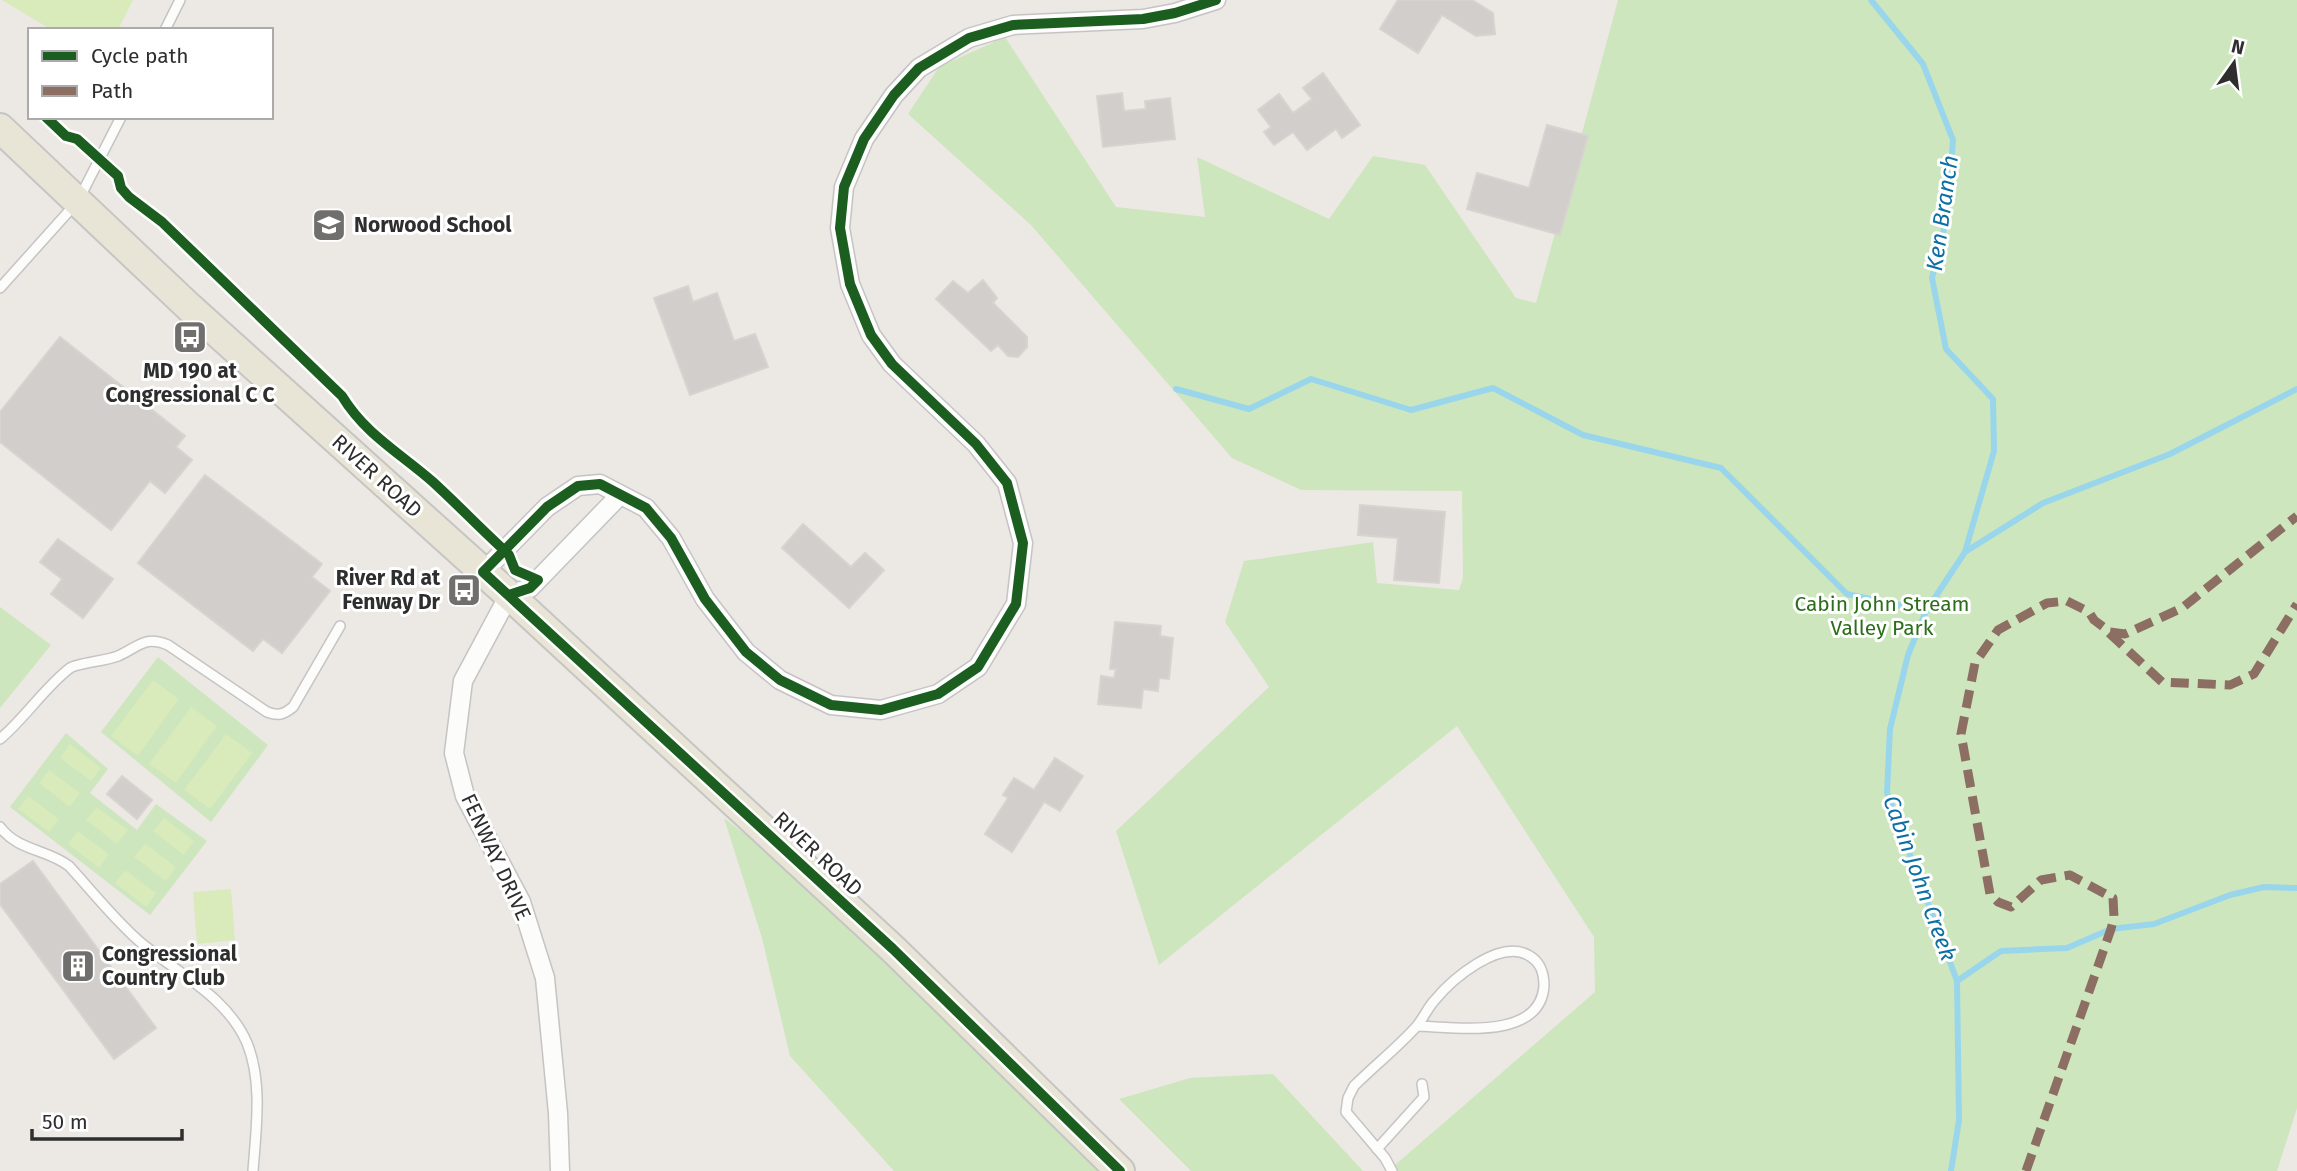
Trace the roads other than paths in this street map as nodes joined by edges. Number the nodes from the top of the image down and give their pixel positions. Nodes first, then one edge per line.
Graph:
1 (180, 0) edge
2 (1216, 0) edge
3 (166, 28) edge
4 (120, 119) edge
5 (0, 128) edge
6 (78, 201) junction
7 (0, 288) edge
8 (620, 495) junction
9 (483, 572) junction
10 (509, 595) junction
11 (340, 626) dead end
12 (0, 738) edge
13 (0, 827) edge
14 (1417, 1026) junction
15 (1422, 1084) dead end
16 (1377, 1149) junction
17 (253, 1171) edge
18 (560, 1171) edge
19 (1120, 1171) edge
20 (1392, 1171) edge

1 - 3 lane
2 - 8 street
4 - 6 lane
5 - 6 main road, RIVER ROAD
6 - 7 lane
6 - 9 main road, RIVER ROAD
8 - 9 street
8 - 10 street
9 - 10 main road, RIVER ROAD
10 - 18 street, FENWAY DRIVE
10 - 19 main road, RIVER ROAD
11 - 12 lane
13 - 17 lane
14 - 14 lane
14 - 16 lane
15 - 16 lane
16 - 20 lane

